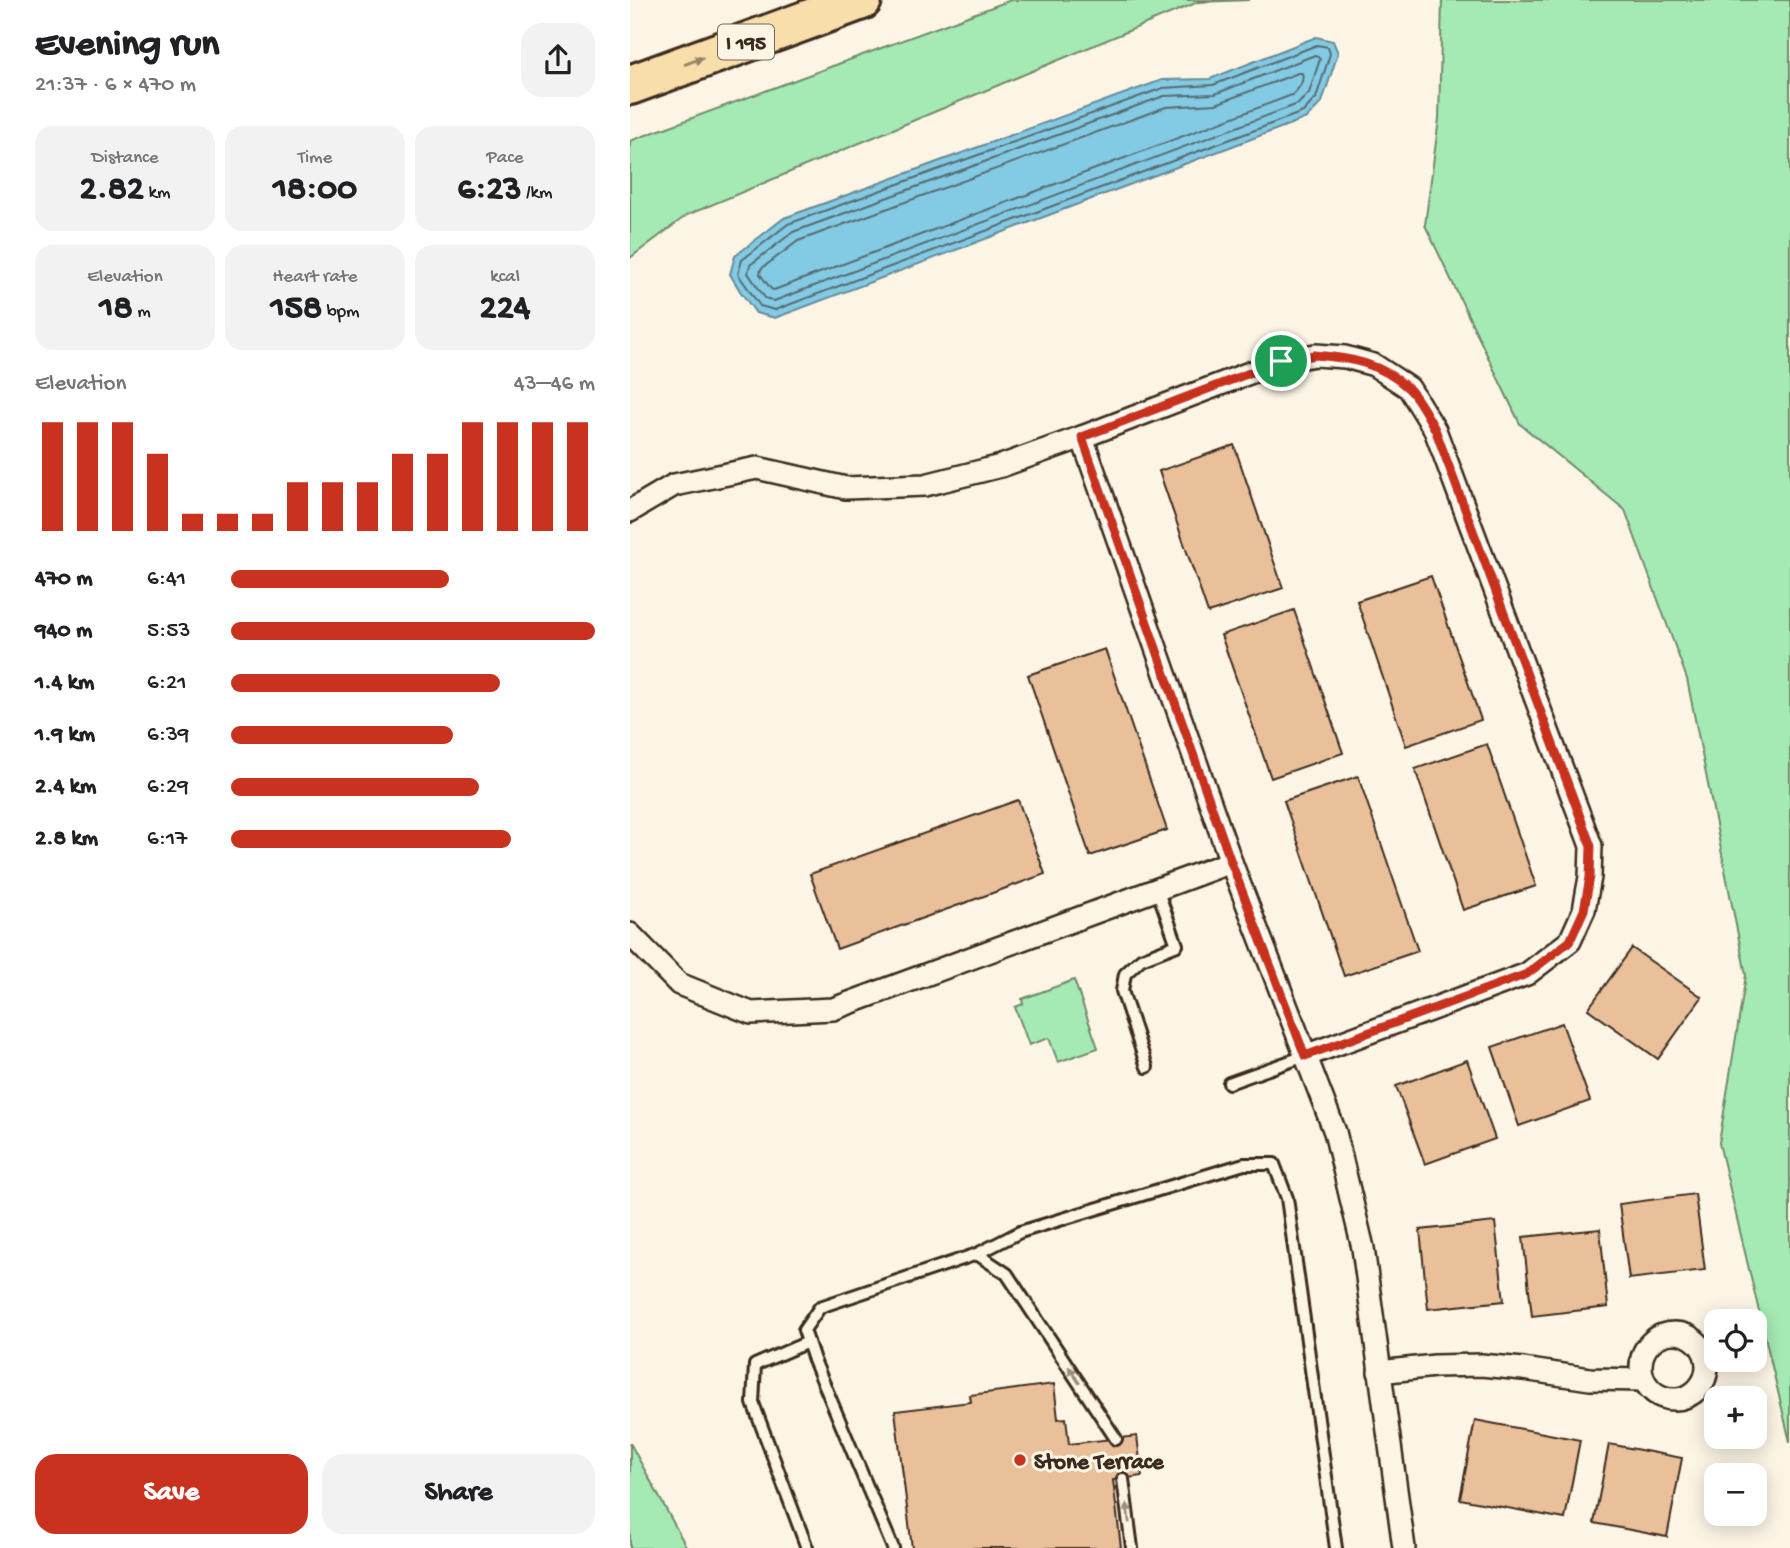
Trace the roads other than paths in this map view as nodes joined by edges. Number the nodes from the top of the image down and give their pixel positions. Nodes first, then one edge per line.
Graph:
1 (862, 0) edge
2 (630, 85) edge
3 (1082, 437) junction
4 (630, 511) edge
5 (1231, 862) junction
6 (1157, 888) junction
7 (630, 934) edge
8 (1305, 1056) junction
9 (1147, 1067) dead end
10 (1228, 1083) dead end
11 (977, 1254) junction
12 (808, 1342) junction
13 (1379, 1371) junction
14 (1644, 1380) dead end
15 (1116, 1439) dead end
16 (1123, 1479) dead end
17 (807, 1548) edge
18 (893, 1548) edge
19 (1132, 1548) edge
20 (1336, 1548) edge
21 (1404, 1548) edge

2 -> 1 highway, I 195
3 - 4 street
3 - 5 street
3 - 8 street
5 - 6 street
5 - 8 street
6 - 7 street
6 - 9 lane
8 - 10 lane
8 - 13 street
11 - 12 lane
15 -> 11 lane
11 - 20 lane
12 - 17 lane
12 - 18 lane
13 - 14 street
13 - 21 street
19 -> 16 lane

